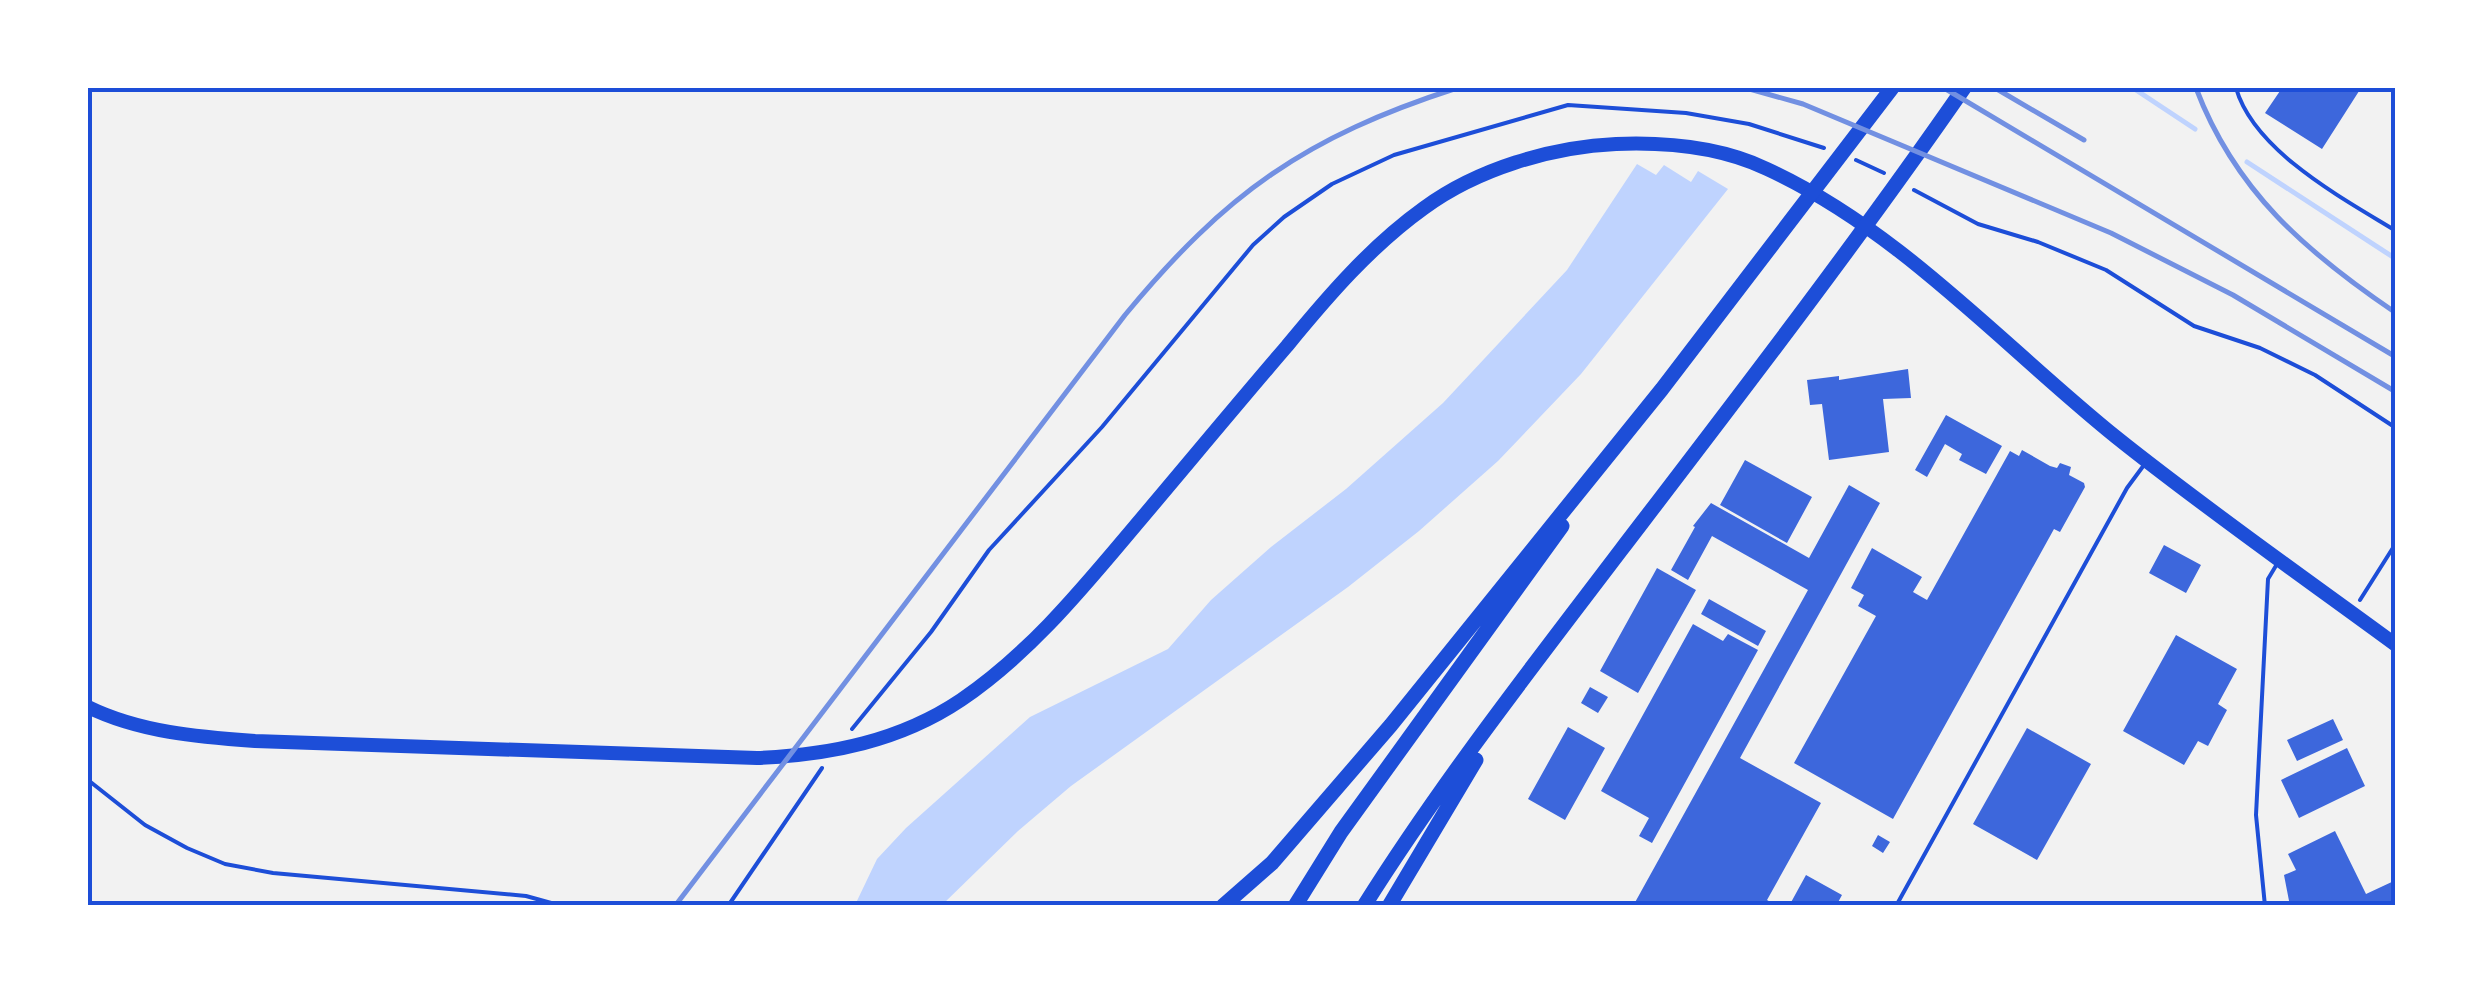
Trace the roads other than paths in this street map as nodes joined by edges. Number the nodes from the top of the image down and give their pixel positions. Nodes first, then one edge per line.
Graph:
1 (1880, 88) edge
2 (1892, 88) edge
3 (1964, 88) edge
4 (2236, 88) edge
5 (1842, 154) junction
6 (2396, 231) edge
7 (1662, 389) junction
8 (2147, 461) junction
9 (2280, 560) junction
10 (2396, 645) edge
11 (1541, 654) junction
12 (88, 707) edge
13 (88, 780) edge
14 (562, 906) edge
15 (1223, 906) edge
16 (1295, 906) edge
17 (1364, 906) edge
18 (1389, 906) edge
19 (1896, 906) edge
20 (2265, 906) edge

1 - 5 highway
2 - 5 highway
3 - 11 highway
4 - 6 lane
5 - 7 highway
7 - 15 highway
7 - 16 highway
8 - 9 main road
8 - 12 main road
8 - 19 lane
9 - 10 main road
9 - 20 lane
11 - 17 highway
11 - 18 highway
13 - 14 lane

